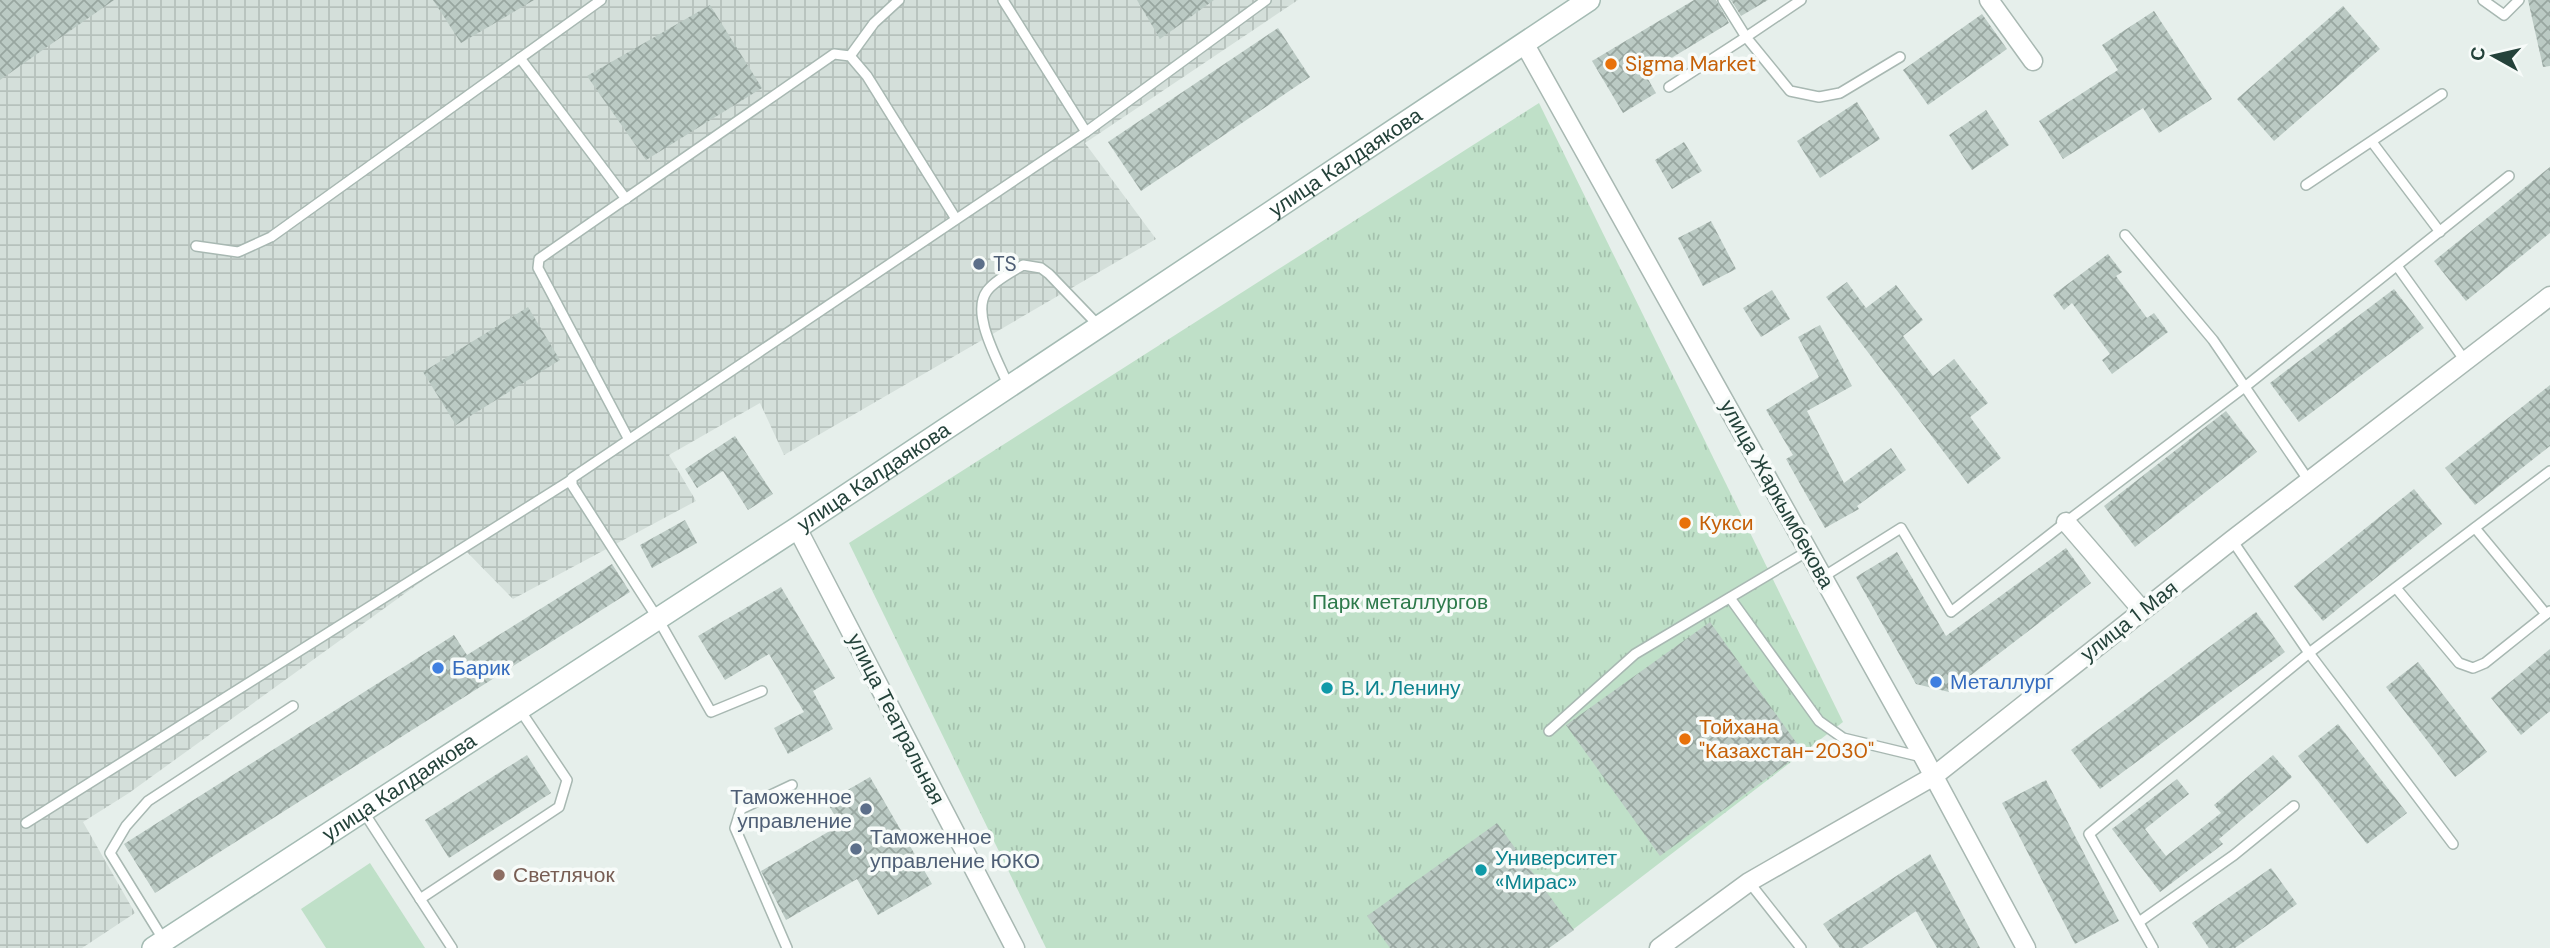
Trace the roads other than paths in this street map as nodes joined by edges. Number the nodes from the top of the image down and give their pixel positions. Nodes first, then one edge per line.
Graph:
1 (601, 0) edge
2 (899, 0) edge
3 (1003, 0) edge
4 (1266, 0) edge
5 (1590, 0) edge
6 (1723, 0) edge
7 (1801, 0) edge
8 (1989, 0) edge
9 (2483, 0) edge
10 (2519, 0) edge
11 (1746, 37) junction
12 (1524, 43) junction
13 (850, 56) junction
14 (1900, 57) dead end
15 (520, 58) junction
16 (2033, 61) dead end
17 (1670, 87) dead end
18 (2442, 94) dead end
19 (1086, 132) junction
20 (2372, 142) junction
21 (2509, 176) dead end
22 (2306, 185) dead end
23 (626, 199) junction
24 (956, 219) junction
25 (2440, 232) junction
26 (2124, 235) dead end
27 (196, 246) dead end
28 (2397, 266) junction
29 (2550, 296) edge
30 (1099, 327) junction
31 (2466, 362) junction
32 (2246, 386) junction
33 (1009, 387) junction
34 (628, 438) junction
35 (2550, 471) edge
36 (571, 480) junction
37 (2309, 481) junction
38 (2066, 522) junction
39 (797, 528) junction
40 (2475, 528) junction
41 (2232, 540) junction
42 (1808, 551) junction
43 (1822, 577) junction
44 (2396, 588) junction
45 (1730, 598) junction
46 (2142, 610) junction
47 (2548, 613) edge
48 (658, 619) junction
49 (2309, 653) junction
50 (762, 691) dead end
51 (293, 706) dead end
52 (520, 709) junction
53 (1549, 731) dead end
54 (1924, 758) junction
55 (1934, 776) junction
56 (792, 785) dead end
57 (2294, 806) dead end
58 (363, 811) junction
59 (26, 822) dead end
60 (2453, 844) dead end
61 (1749, 882) junction
62 (420, 900) junction
63 (2140, 922) junction
64 (159, 944) edge
65 (452, 948) edge
66 (787, 948) edge
67 (1015, 948) edge
68 (1659, 948) edge
69 (1801, 948) edge
70 (2026, 948) edge
71 (2153, 948) edge

1 - 15 lane
2 - 13 lane
3 - 19 lane
4 - 19 lane
5 - 12 street, улица Калдаякова
6 - 11 lane
7 - 11 lane
8 - 16 street
9 - 10 lane
11 - 14 lane
11 - 17 lane
12 - 30 street, улица Калдаякова
12 - 42 street, улица Жаркымбекова
13 - 23 lane
13 - 24 lane
15 - 23 lane
15 - 27 lane
18 - 20 lane
19 - 24 lane
20 - 22 lane
20 - 25 lane
21 - 25 lane
23 - 34 lane
24 - 34 lane
25 - 28 lane
26 - 32 lane
28 - 31 lane
28 - 32 lane
29 - 31 street, улица 1 Мая
30 - 33 street, улица Калдаякова
30 - 33 lane
31 - 37 street, улица 1 Мая
32 - 37 lane
32 - 38 lane
33 - 39 street, улица Калдаякова
34 - 36 lane
35 - 40 lane
36 - 48 lane
36 - 59 lane
37 - 41 street, улица 1 Мая
38 - 43 lane
38 - 46 street
39 - 48 street, улица Калдаякова
39 - 67 street, улица Театральная
40 - 44 lane
40 - 47 lane
41 - 46 street, улица 1 Мая
41 - 49 lane
42 - 43 street, улица Жаркымбекова
42 - 45 lane
43 - 54 street, улица Жаркымбекова
44 - 47 lane
44 - 49 lane
45 - 53 lane
45 - 54 lane
46 - 55 street, улица 1 Мая
48 - 50 lane
48 - 52 street, улица Калдаякова
49 - 60 lane
49 - 63 lane
51 - 64 lane
52 - 58 street, улица Калдаякова
52 - 62 lane
54 - 55 street, улица Жаркымбекова
55 - 61 street, улица 1 Мая
55 - 70 street, улица Жаркымбекова
56 - 66 lane
57 - 63 lane
58 - 62 lane
58 - 64 street, улица Калдаякова
61 - 68 street, улица 1 Мая
61 - 69 lane
62 - 65 lane
63 - 71 lane

